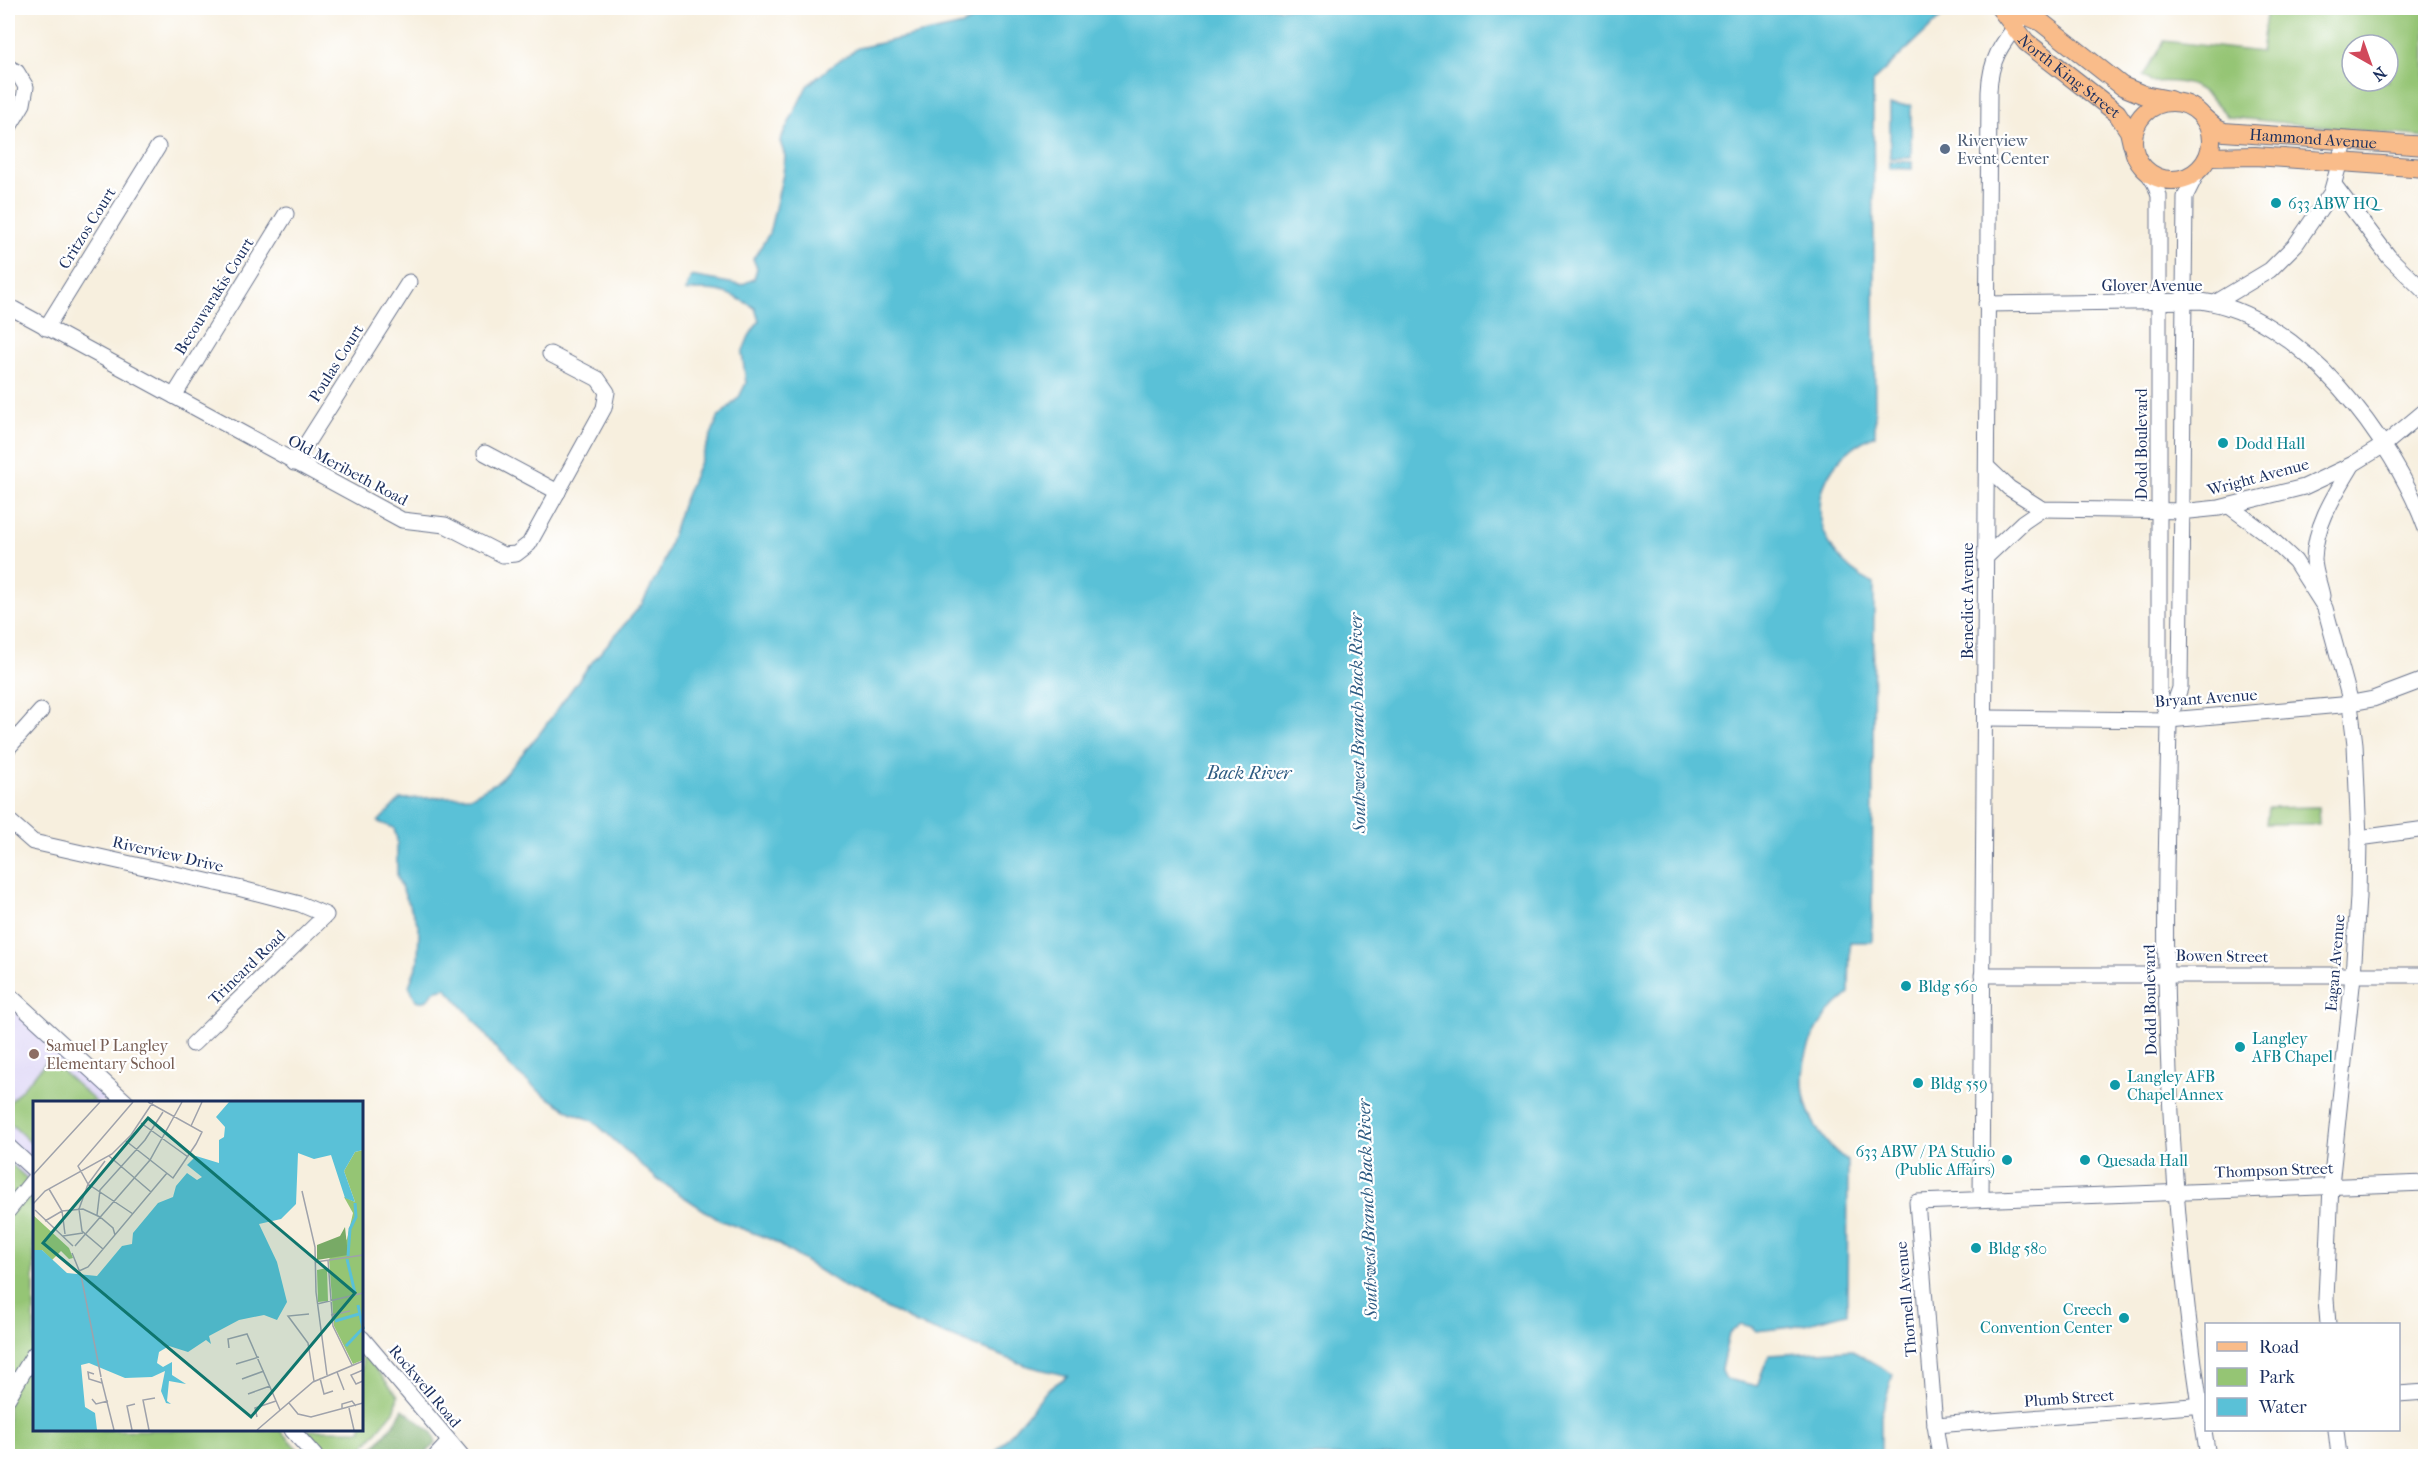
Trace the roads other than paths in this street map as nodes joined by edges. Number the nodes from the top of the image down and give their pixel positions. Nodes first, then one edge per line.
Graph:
1 (2000, 8) edge
2 (2017, 16) edge
3 (8, 67) edge
4 (2177, 102) junction
5 (2204, 118) junction
6 (8, 129) edge
7 (2346, 140) junction
8 (2133, 146) junction
9 (2426, 146) edge
10 (158, 147) dead end
11 (2342, 162) junction
12 (2203, 164) junction
13 (2426, 168) edge
14 (2146, 170) junction
15 (2335, 186) junction
16 (286, 214) dead end
17 (409, 282) dead end
18 (2426, 293) edge
19 (2160, 302) junction
20 (2183, 302) junction
21 (2215, 303) junction
22 (1986, 304) junction
23 (8, 306) edge
24 (46, 328) junction
25 (550, 354) dead end
26 (174, 396) junction
27 (2426, 410) edge
28 (2384, 445) junction
29 (485, 453) dead end
30 (294, 463) junction
31 (2353, 464) junction
32 (1987, 467) junction
33 (558, 492) junction
34 (2229, 506) junction
35 (2042, 509) junction
36 (2158, 510) junction
37 (2182, 510) junction
38 (2426, 529) edge
39 (1985, 558) junction
40 (2325, 608) junction
41 (2426, 679) edge
42 (2349, 705) junction
43 (41, 711) dead end
44 (1985, 718) junction
45 (2169, 720) junction
46 (8, 748) edge
47 (8, 820) edge
48 (2426, 829) edge
49 (2360, 838) junction
50 (326, 915) joint
51 (2166, 973) junction
52 (1982, 975) junction
53 (2426, 975) edge
54 (2353, 976) junction
55 (8, 994) edge
56 (193, 1044) dead end
57 (125, 1101) edge
58 (8, 1146) edge
59 (33, 1169) edge
60 (33, 1180) edge
61 (2426, 1183) edge
62 (2331, 1185) junction
63 (2175, 1191) junction
64 (1981, 1199) junction
65 (8, 1211) edge
66 (2328, 1323) edge
67 (363, 1339) edge
68 (33, 1356) edge
69 (2426, 1392) edge
70 (2400, 1394) edge
71 (8, 1398) edge
72 (2203, 1405) edge
73 (1935, 1425) junction
74 (2205, 1425) edge
75 (293, 1431) edge
76 (2206, 1431) edge
77 (2336, 1431) edge
78 (449, 1442) junction
79 (315, 1456) edge
80 (436, 1456) edge
81 (462, 1456) edge
82 (1940, 1456) edge
83 (2208, 1456) edge
84 (2339, 1456) edge

1 - 2 main road, North King Street
2 - 4 main road, North King Street
2 - 8 main road, North King Street
2 - 22 street, Benedict Avenue
3 - 6 street
4 - 5 main road
4 - 8 main road
5 - 7 main road, Hammond Avenue
5 - 12 main road
7 - 9 main road, Hammond Avenue
7 - 11 street
8 - 14 main road
10 - 24 street, Critzos Court
11 - 12 main road, Hammond Avenue
11 - 13 main road, Hammond Avenue
11 - 15 street
12 - 14 main road
12 - 20 street, Dodd Boulevard
14 - 19 street, Dodd Boulevard
15 - 18 street
15 - 21 street
16 - 26 street, Becouvarakis Court
17 - 30 street, Poulas Court
19 - 20 street, Glover Avenue
19 - 22 street, Glover Avenue
19 - 36 street, Dodd Boulevard
20 - 21 street, Glover Avenue
20 - 37 street, Dodd Boulevard
21 - 28 street, Glover Avenue
22 - 32 street, Benedict Avenue
23 - 24 street, Old Meribeth Road
24 - 26 street, Old Meribeth Road
25 - 33 street, Old Meribeth Road
26 - 30 street, Old Meribeth Road
27 - 28 street, Wright Avenue
28 - 31 street, Wright Avenue
28 - 38 street, Glover Avenue
29 - 33 street
30 - 33 street, Old Meribeth Road
31 - 34 street, Wright Avenue
31 - 40 street, Eagan Avenue
32 - 35 street
32 - 39 street, Benedict Avenue
34 - 37 street, Wright Avenue
34 - 40 street, Eagan Avenue
35 - 36 street, Wright Avenue
35 - 39 street
36 - 37 street, Wright Avenue
36 - 45 street, Dodd Boulevard
37 - 45 street, Dodd Boulevard
39 - 44 street, Benedict Avenue
40 - 42 street, Eagan Avenue
41 - 42 street, Bryant Avenue
42 - 45 street, Bryant Avenue
42 - 49 street, Eagan Avenue
43 - 46 street
44 - 45 street, Bryant Avenue
44 - 52 street, Benedict Avenue
45 - 51 street, Dodd Boulevard
47 - 50 street, Riverview Drive
48 - 49 street
49 - 54 street, Eagan Avenue
50 - 56 street, Trincard Road
51 - 52 street, Bowen Street
51 - 54 street, Bowen Street
51 - 63 street, Dodd Boulevard
52 - 64 street, Benedict Avenue
53 - 54 street, Bowen Street
54 - 62 street, Eagan Avenue
55 - 57 street
58 - 59 street
60 - 65 street
61 - 62 street, Thompson Street
62 - 63 street, Thompson Street
62 - 66 street, Eagan Avenue
63 - 64 street, Thompson Street
63 - 72 street, Dodd Boulevard
64 - 73 street, Thornell Avenue
67 - 78 street, Rockwell Road
68 - 71 street
69 - 70 street
72 - 73 street, Plumb Street
72 - 74 street, Dodd Boulevard
73 - 82 street, Thornell Avenue
75 - 79 street
76 - 83 street, Dodd Boulevard
77 - 84 street
78 - 80 street
78 - 81 street, Rockwell Road

